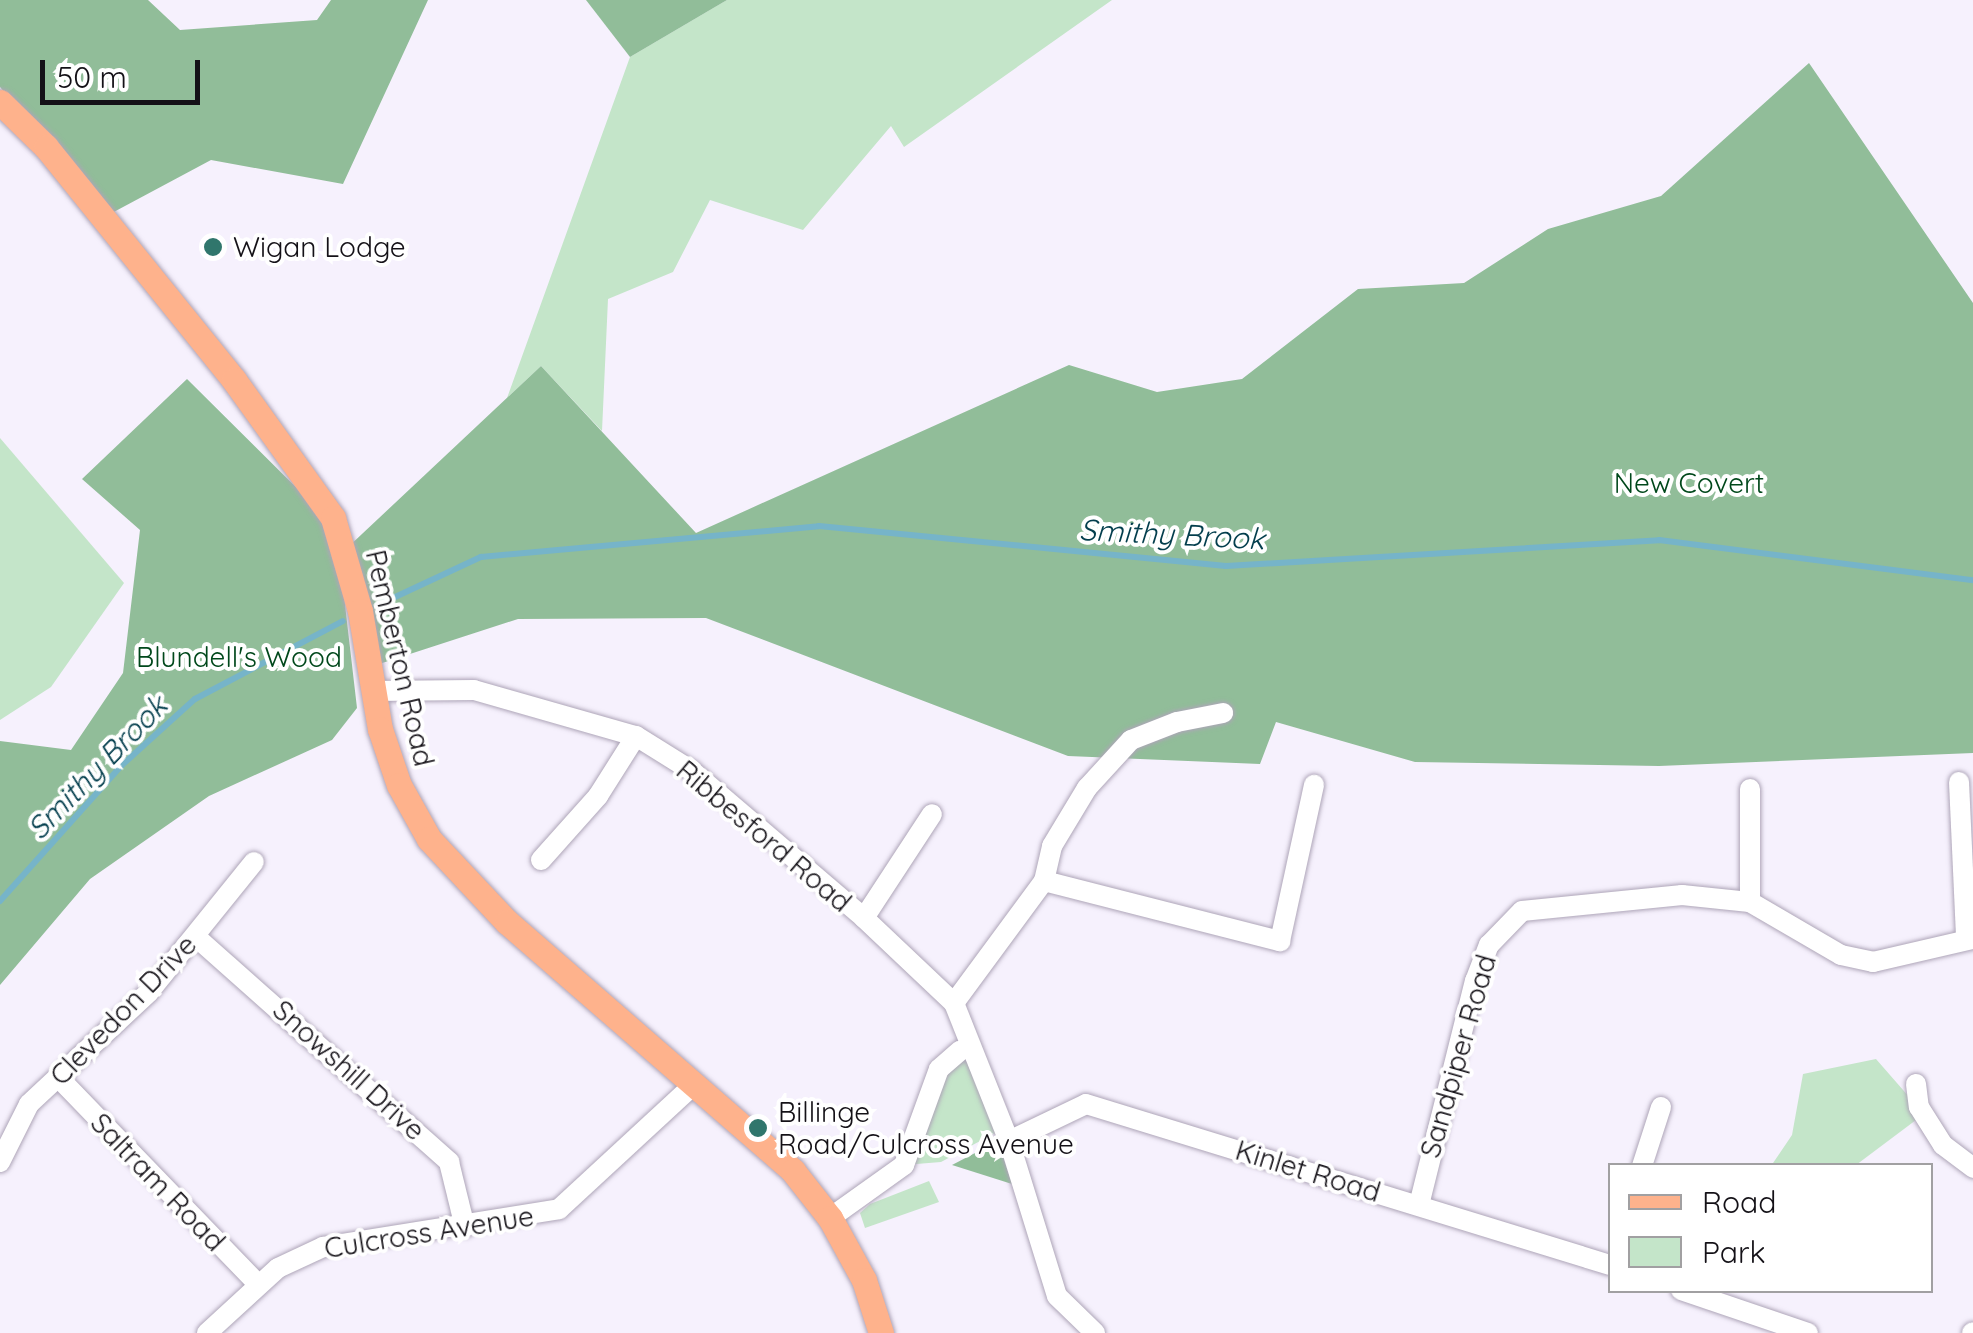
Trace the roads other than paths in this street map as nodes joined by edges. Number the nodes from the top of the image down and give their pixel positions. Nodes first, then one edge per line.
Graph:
1 (0, 102) edge
2 (372, 691) junction
3 (1223, 714) dead end
4 (636, 736) junction
5 (1959, 782) dead end
6 (1314, 785) dead end
7 (1750, 789) dead end
8 (932, 814) dead end
9 (541, 860) dead end
10 (254, 862) dead end
11 (1044, 882) junction
12 (1750, 902) junction
13 (864, 918) junction
14 (196, 937) junction
15 (1969, 939) edge
16 (954, 1003) junction
17 (960, 1051) dead end
18 (58, 1078) junction
19 (1916, 1084) dead end
20 (692, 1087) junction
21 (1661, 1107) dead end
22 (1008, 1141) junction
23 (0, 1162) edge
24 (1643, 1163) edge
25 (1973, 1168) edge
26 (1419, 1205) junction
27 (830, 1218) junction
28 (466, 1228) junction
29 (1608, 1262) edge
30 (260, 1285) junction
31 (1690, 1293) edge
32 (207, 1333) edge
33 (880, 1333) edge
34 (1095, 1333) edge
35 (1808, 1333) edge

1 - 2 main road, Pemberton Road
2 - 4 street, Ribbesford Road
2 - 20 main road, Pemberton Road
3 - 11 street
4 - 9 street
4 - 13 street, Ribbesford Road
5 - 15 street
6 - 11 street
7 - 12 street
8 - 13 street
10 - 14 street, Clevedon Drive
11 - 16 street
12 - 15 street, Sandpiper Road
12 - 26 street, Sandpiper Road
13 - 16 street, Ribbesford Road
14 - 18 street, Clevedon Drive
14 - 28 street, Snowshill Drive
16 - 22 street
17 - 27 street
18 - 23 street, Clevedon Drive
18 - 30 street, Saltram Road
19 - 25 street
20 - 27 main road, Pemberton Road
20 - 28 street, Culcross Avenue
21 - 24 street
22 - 26 street, Kinlet Road
22 - 34 street
26 - 29 street, Kinlet Road
27 - 33 main road, Pemberton Road
28 - 30 street, Culcross Avenue
30 - 32 street, Culcross Avenue
31 - 35 street

